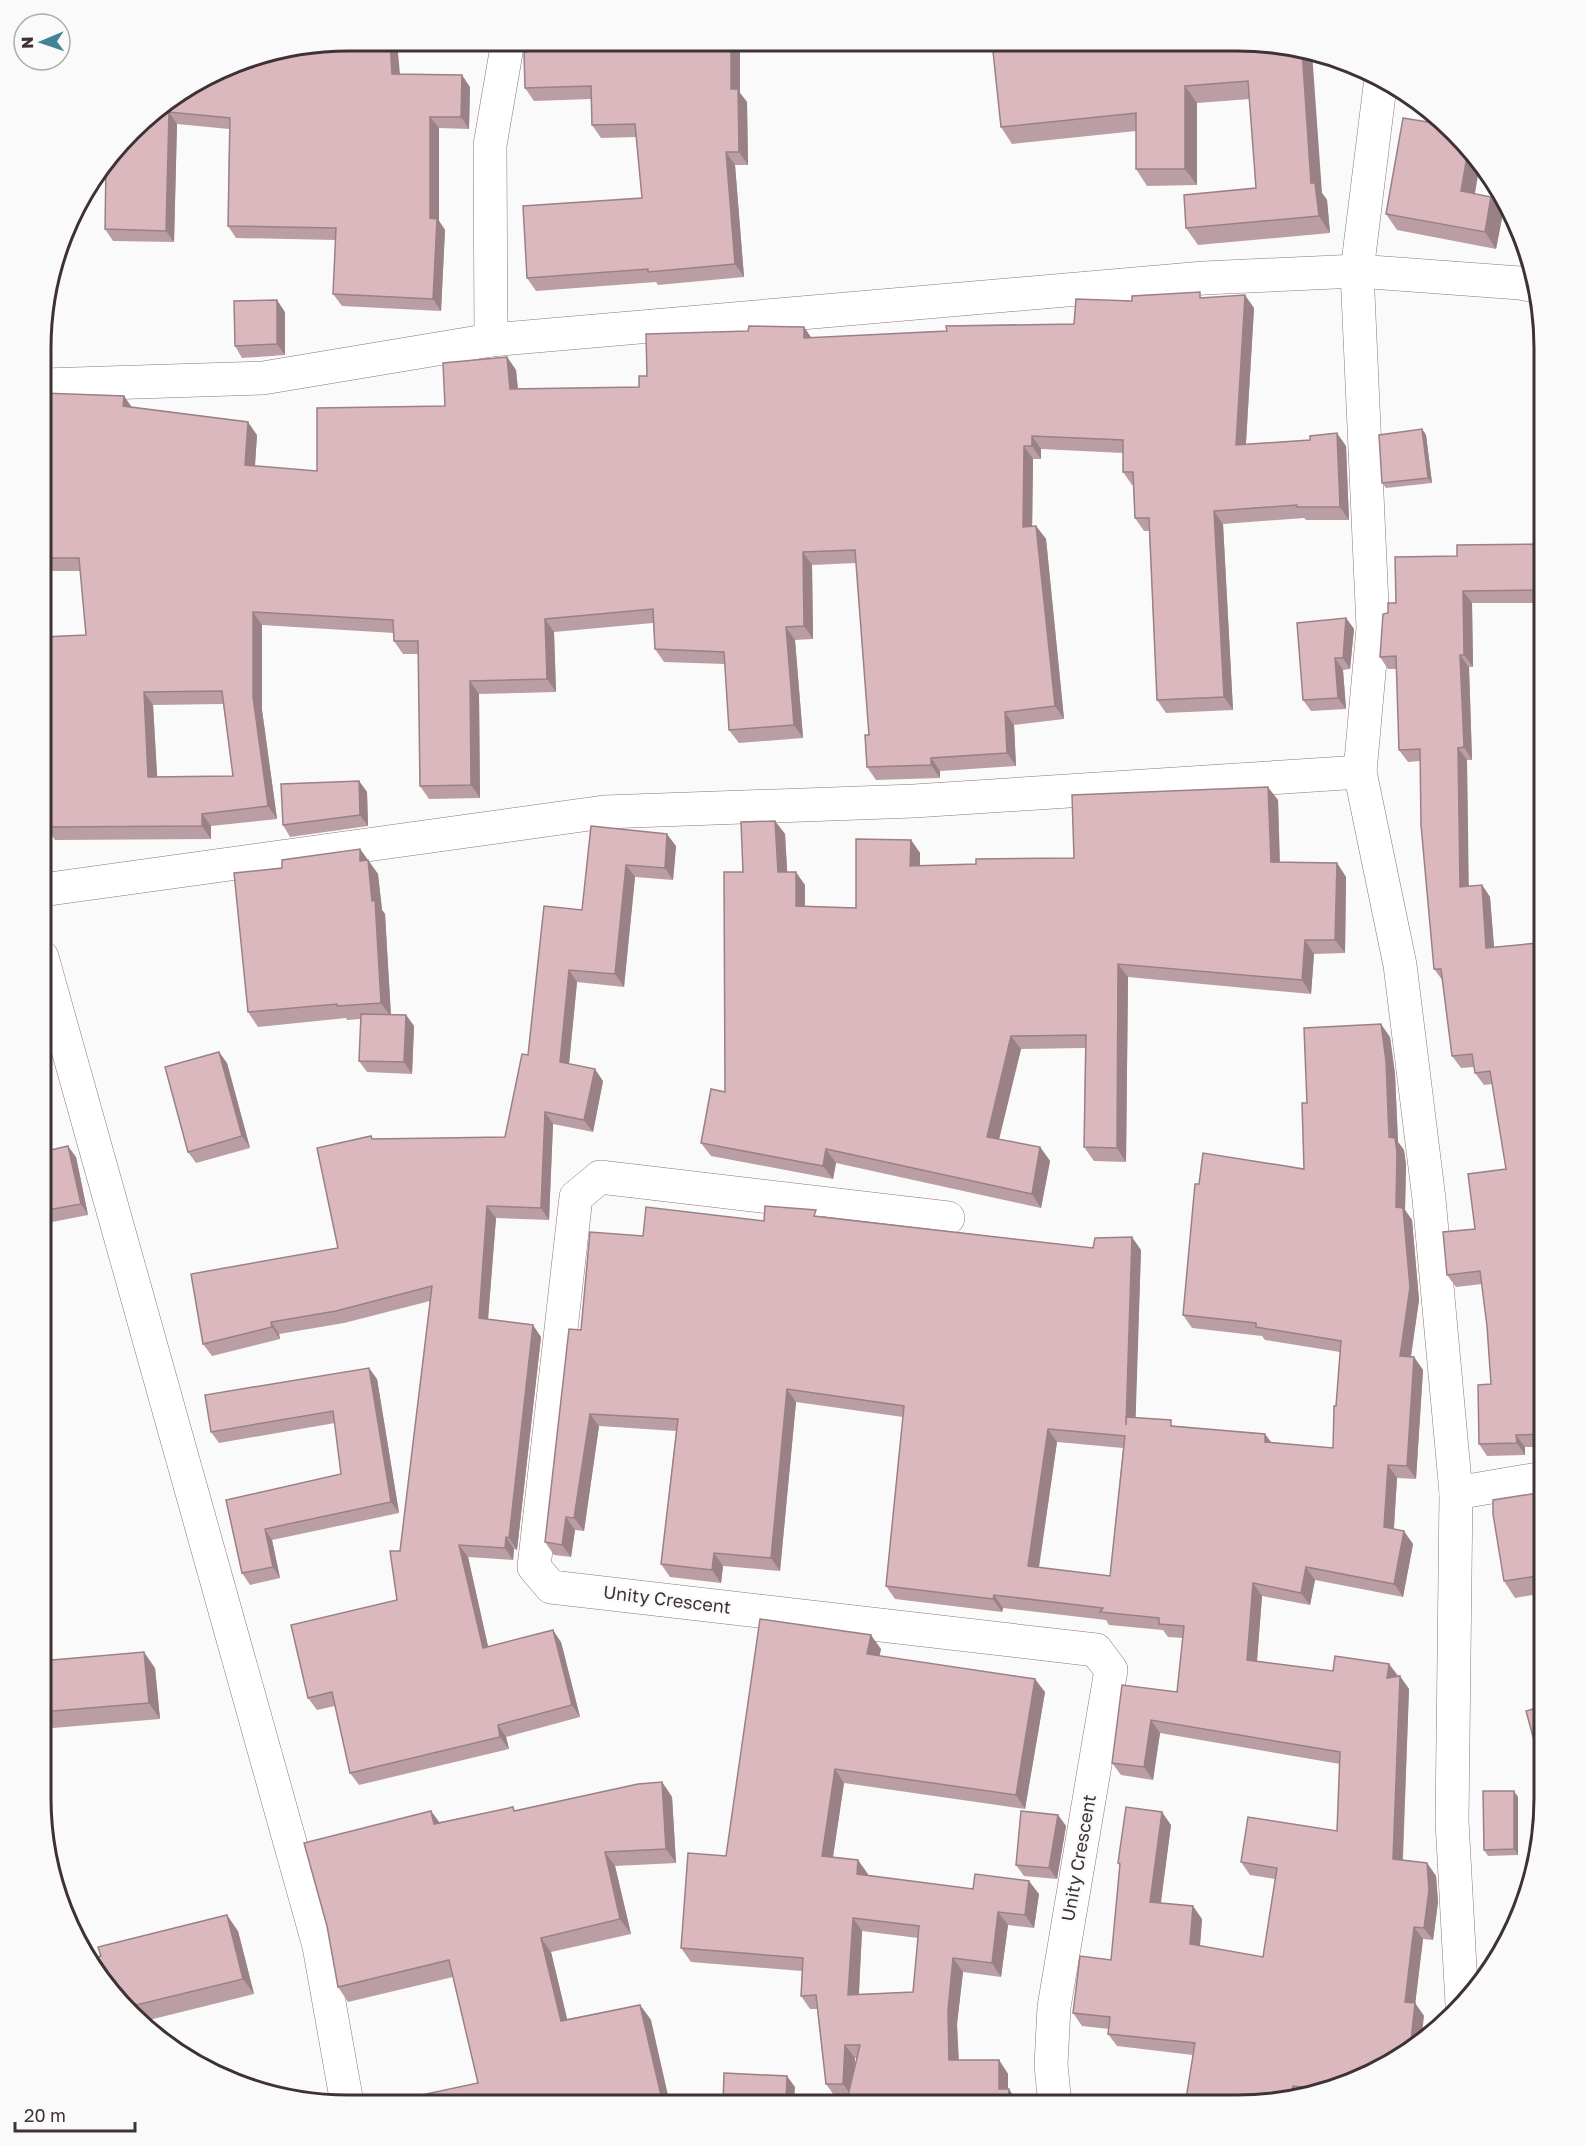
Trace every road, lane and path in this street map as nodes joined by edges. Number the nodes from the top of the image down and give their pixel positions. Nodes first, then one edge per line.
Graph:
1 (506, 51) edge
2 (1380, 88) edge
3 (1357, 271) junction
4 (1527, 284) edge
5 (491, 340) junction
6 (51, 385) edge
7 (1360, 772) junction
8 (51, 889) edge
9 (51, 989) edge
10 (948, 1218) dead end
11 (1534, 1480) edge
12 (1456, 1493) junction
13 (1461, 1992) edge
14 (346, 2095) edge
15 (1054, 2095) edge

1 - 5 street
2 - 3 street
3 - 4 street
3 - 5 street
3 - 7 street
5 - 6 street
7 - 8 street
7 - 12 street
9 - 14 street
10 - 15 street, Unity Crescent
11 - 12 street
12 - 13 street

